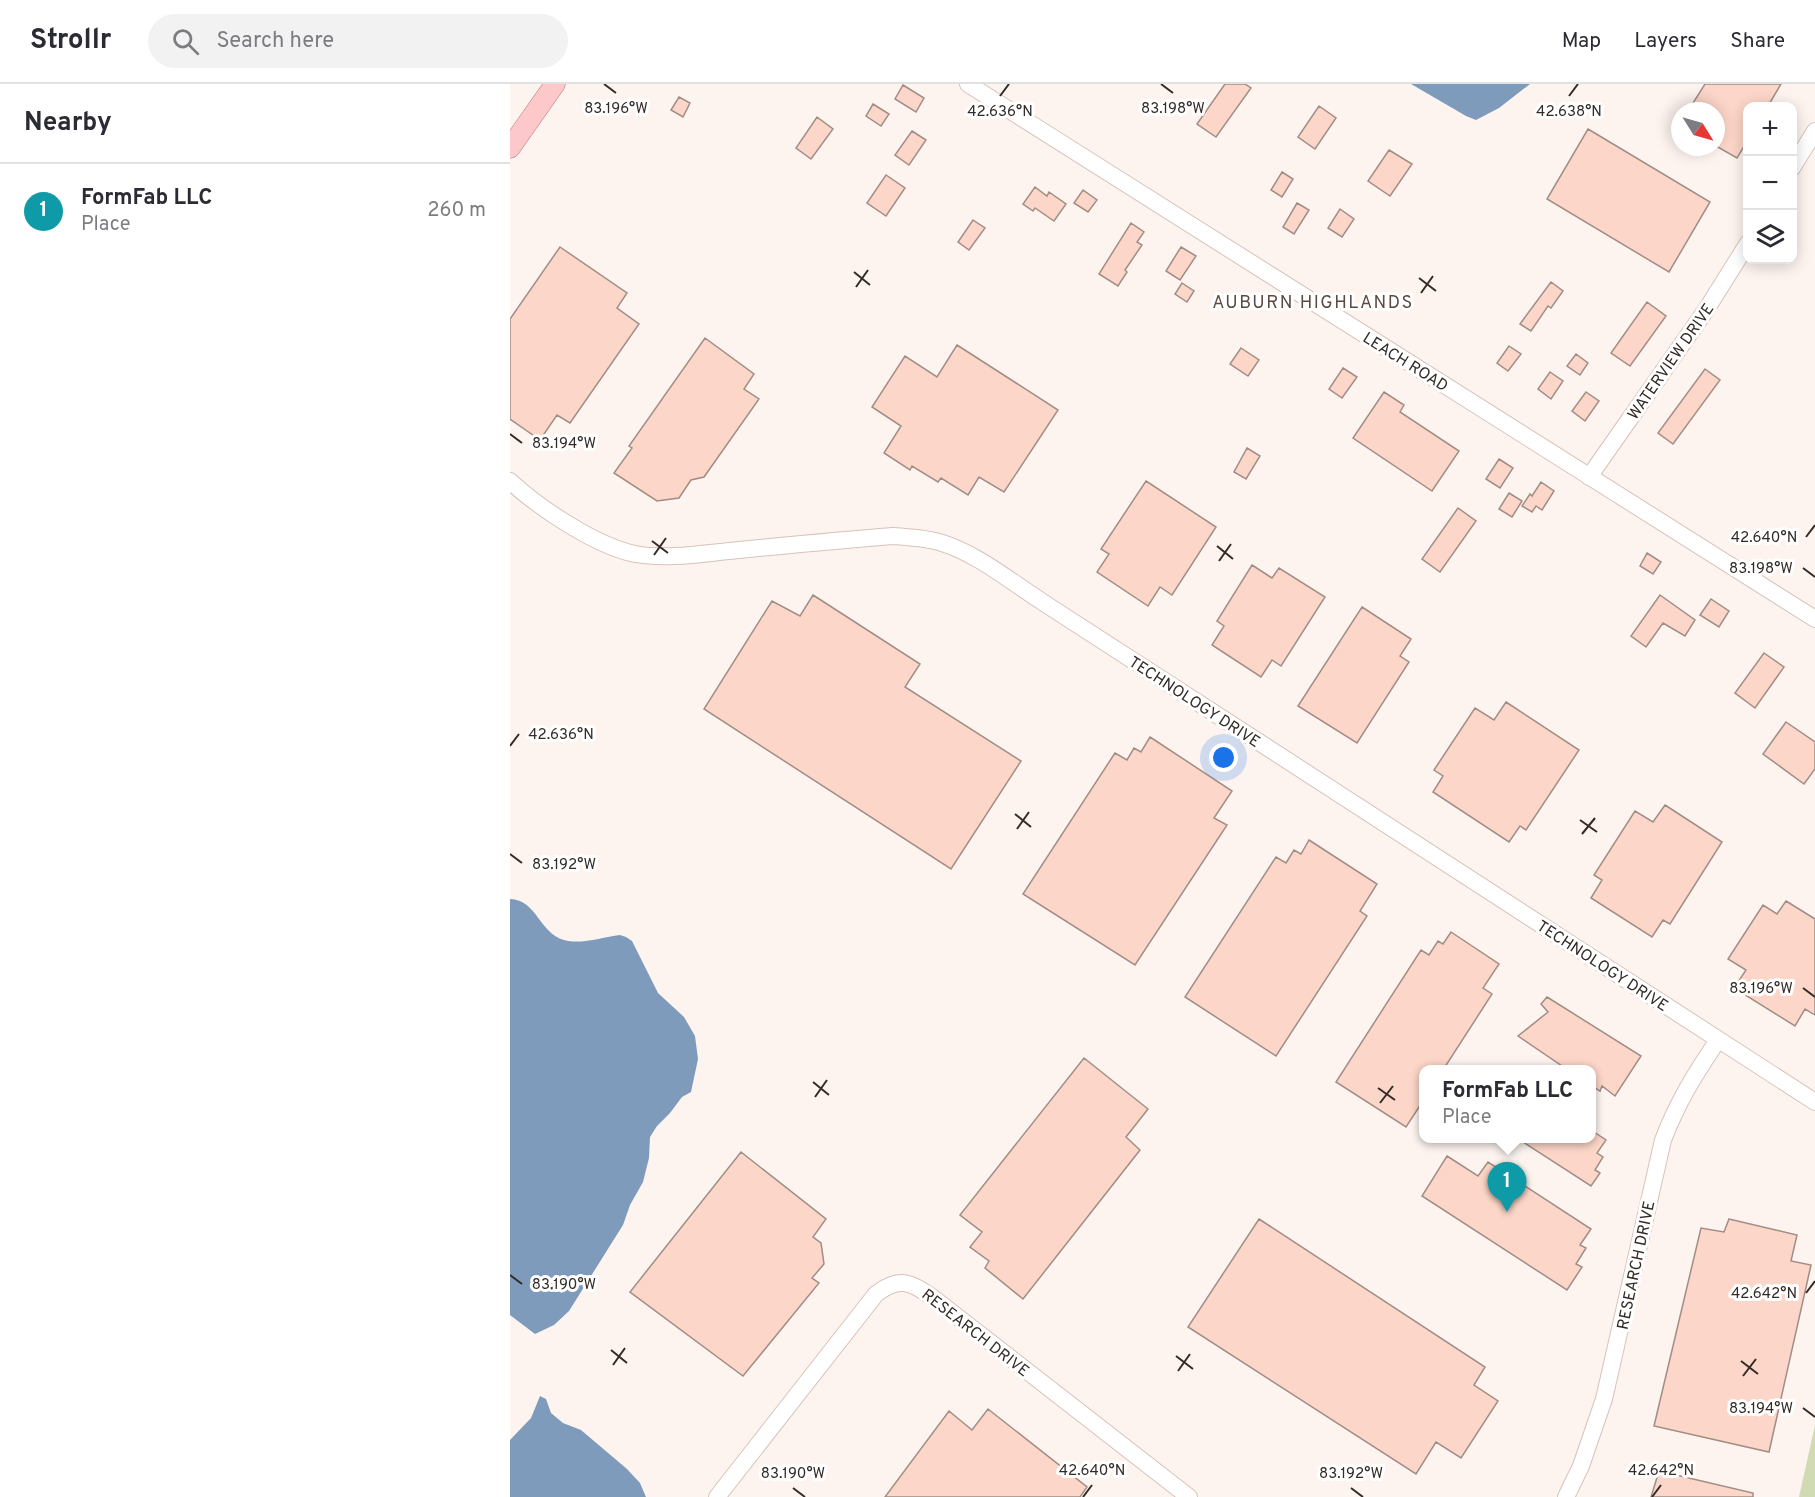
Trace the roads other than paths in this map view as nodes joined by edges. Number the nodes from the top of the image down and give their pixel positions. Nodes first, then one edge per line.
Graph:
1 (555, 84) edge
2 (968, 84) edge
3 (1815, 131) edge
4 (510, 148) edge
5 (1797, 160) edge
6 (1743, 251) edge
7 (1589, 477) junction
8 (514, 487) edge
9 (1815, 619) edge
10 (1718, 1040) junction
11 (1815, 1102) edge
12 (717, 1497) edge
13 (1189, 1497) edge
14 (1566, 1497) edge

1 - 4 main road
2 - 7 street, LEACH ROAD
3 - 5 street
6 - 7 street, WATERVIEW DRIVE
7 - 9 street, LEACH ROAD
8 - 10 street, TECHNOLOGY DRIVE
10 - 11 street, TECHNOLOGY DRIVE
10 - 14 street, RESEARCH DRIVE
12 - 13 street, RESEARCH DRIVE

